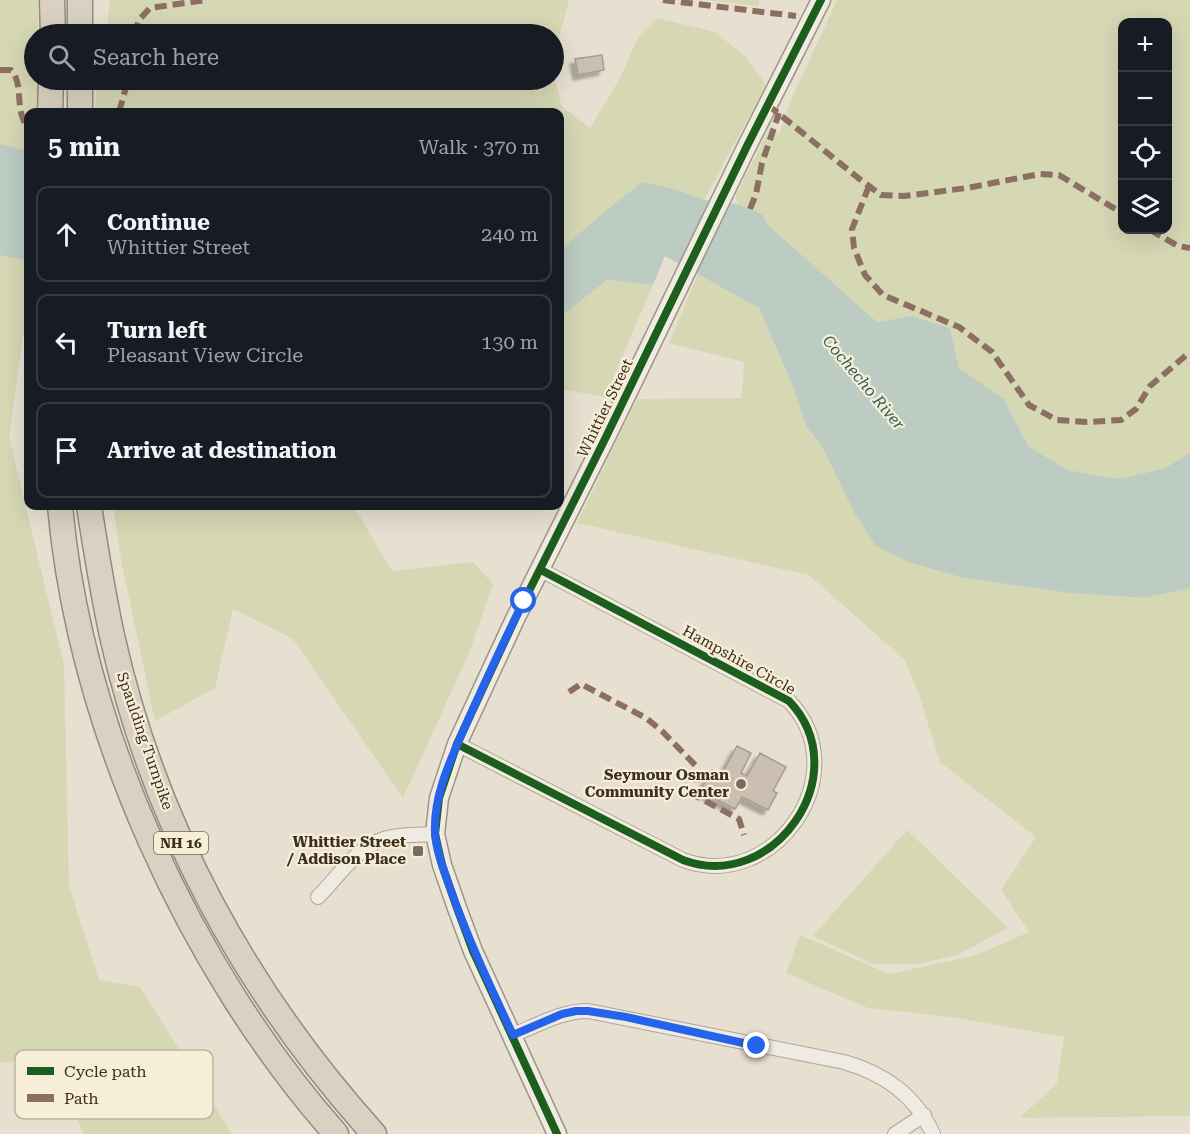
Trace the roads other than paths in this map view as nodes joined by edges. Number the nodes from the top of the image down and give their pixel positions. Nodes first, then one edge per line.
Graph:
1 (52, 0) edge
2 (80, 0) edge
3 (821, 0) edge
4 (52, 24) edge
5 (80, 24) edge
6 (51, 90) edge
7 (80, 90) edge
8 (50, 108) edge
9 (80, 108) edge
10 (61, 510) edge
11 (90, 510) edge
12 (541, 570) junction
13 (457, 744) junction
14 (435, 834) junction
15 (318, 897) dead end
16 (513, 1035) junction
17 (924, 1115) junction
18 (336, 1134) edge
19 (374, 1134) edge
20 (557, 1134) edge
21 (895, 1134) edge
22 (933, 1134) edge

1 - 4 highway
2 - 5 highway
3 - 12 street, Whittier Street
6 - 8 highway
7 - 9 highway
10 - 18 highway, Spaulding Turnpike / NH 16
11 - 19 highway, Spaulding Turnpike / NH 16
12 - 13 street, Whittier Street
12 - 13 street, Hampshire Circle
13 - 14 street, Whittier Street
14 - 15 street
14 - 16 street, Whittier Street
16 - 17 street
16 - 20 street, Whittier Street
17 - 21 street
17 - 22 street

